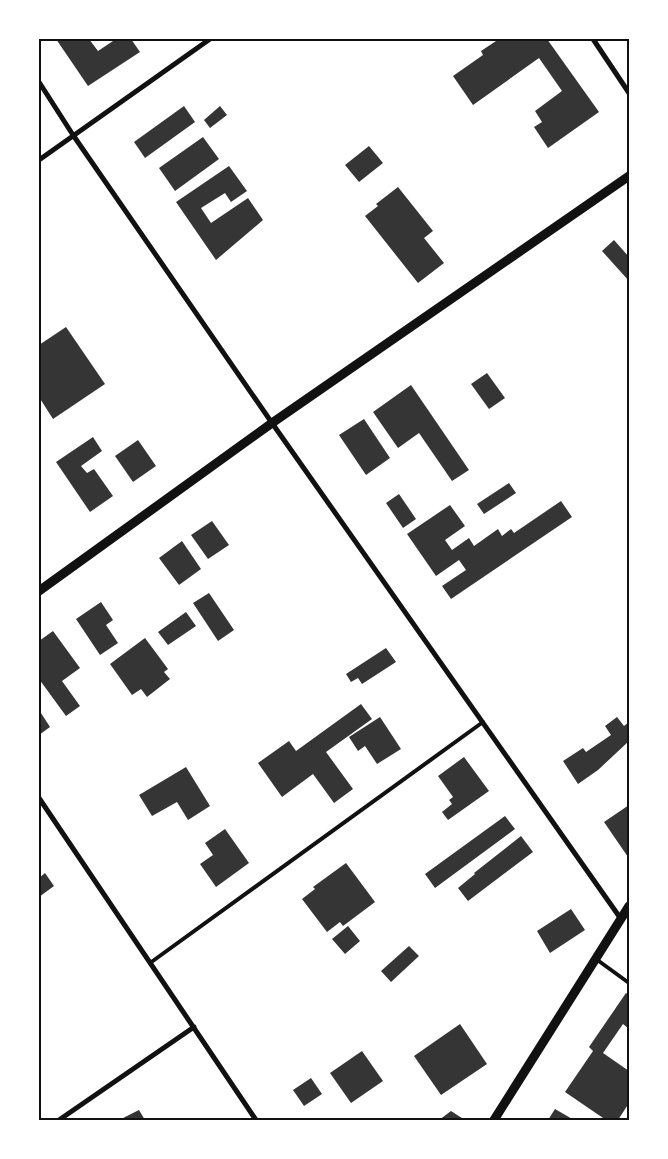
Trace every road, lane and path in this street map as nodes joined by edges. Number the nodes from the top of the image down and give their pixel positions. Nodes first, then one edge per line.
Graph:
1 (210, 39) edge
2 (592, 39) edge
3 (39, 82) edge
4 (629, 93) edge
5 (73, 135) junction
6 (39, 160) edge
7 (629, 176) edge
8 (272, 423) junction
9 (39, 591) edge
10 (483, 722) junction
11 (39, 798) edge
12 (629, 906) edge
13 (621, 919) junction
14 (596, 958) junction
15 (150, 963) junction
16 (629, 983) edge
17 (194, 1027) junction
18 (59, 1120) edge
19 (256, 1120) edge
20 (494, 1120) edge

1 - 5 street
2 - 4 street
3 - 5 street
5 - 6 street
5 - 8 street
7 - 8 street
8 - 9 street
8 - 10 street
10 - 13 street
10 - 15 lane
11 - 15 street
12 - 13 street
13 - 14 street
14 - 16 lane
14 - 20 street
15 - 17 street
17 - 18 street
17 - 19 street

